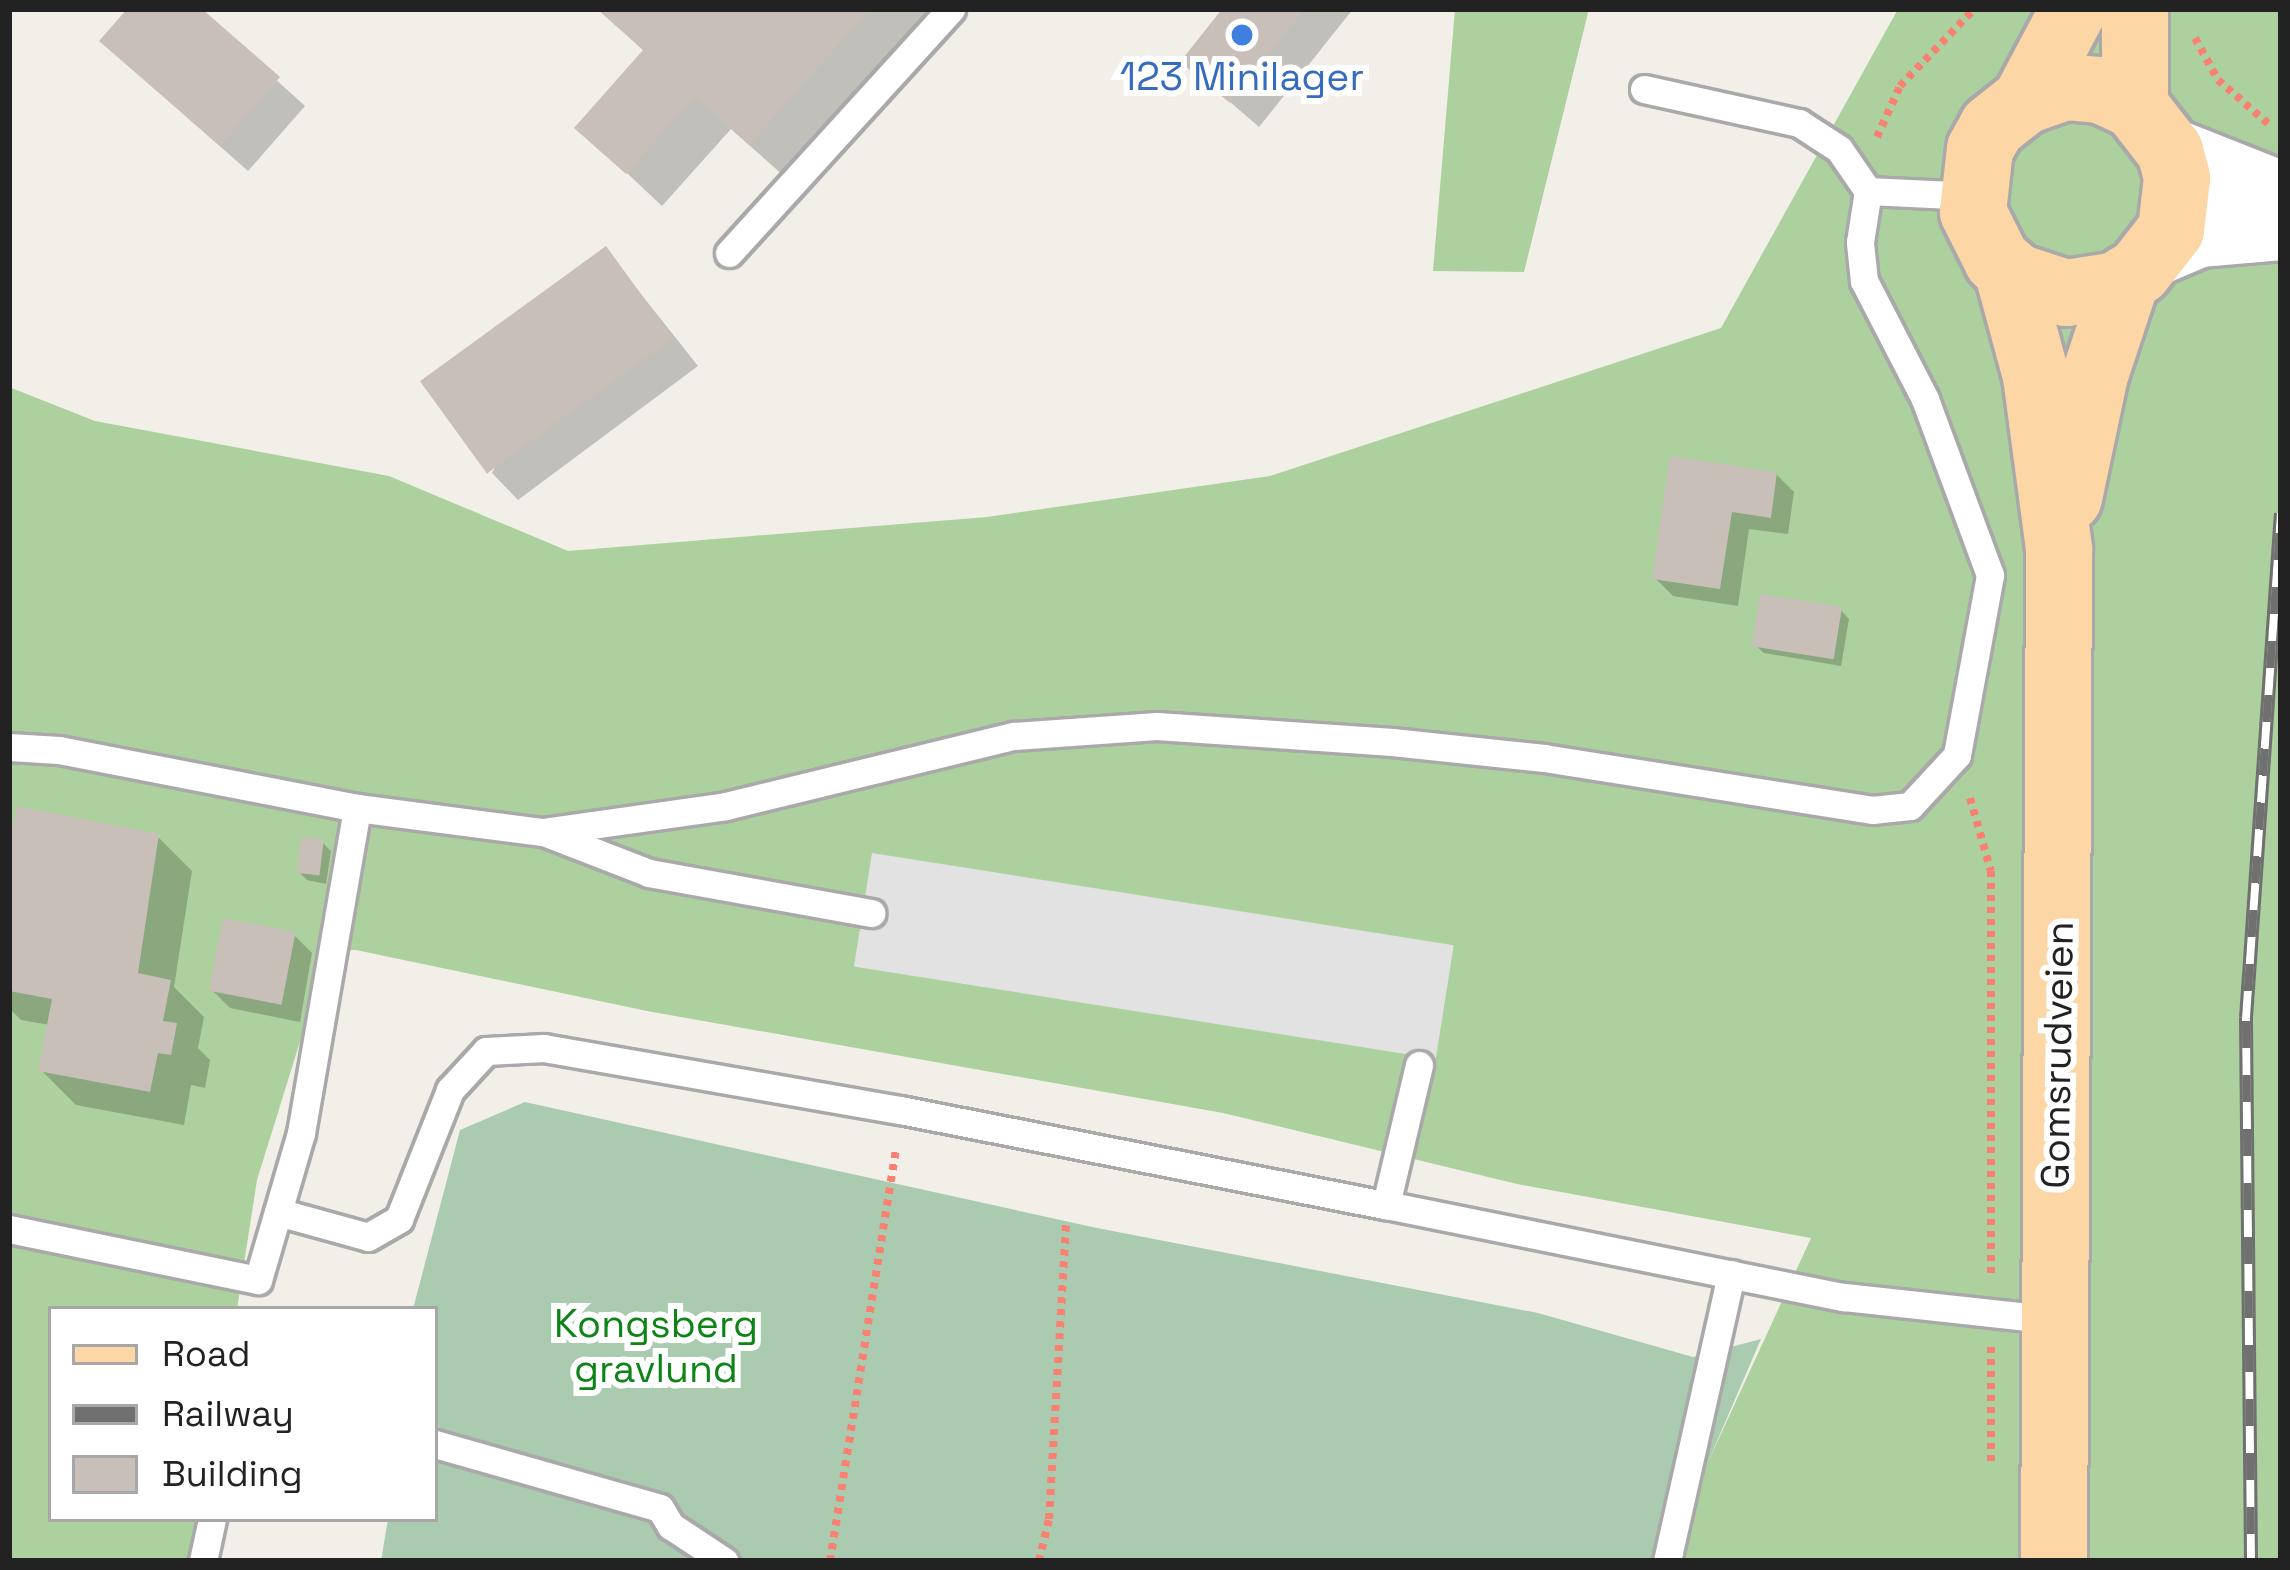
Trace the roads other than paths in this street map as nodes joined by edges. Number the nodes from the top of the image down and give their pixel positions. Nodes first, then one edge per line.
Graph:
1 (951, 9) edge
2 (2074, 9) edge
3 (2162, 18) edge
4 (1644, 88) dead end
5 (2025, 100) junction
6 (2152, 129) junction
7 (1868, 191) junction
8 (1973, 196) junction
9 (2272, 211) edge
10 (729, 253) dead end
11 (2142, 265) junction
12 (2008, 268) junction
13 (2059, 549) junction
14 (9, 747) edge
15 (357, 808) junction
16 (542, 832) junction
17 (871, 913) dead end
18 (1419, 1066) dead end
19 (1385, 1205) junction
20 (278, 1212) junction
21 (9, 1229) edge
22 (1731, 1274) junction
23 (258, 1280) junction
24 (254, 1306) edge
25 (2056, 1320) junction
26 (438, 1445) edge
27 (211, 1522) edge
28 (203, 1561) edge
29 (724, 1561) edge
30 (1667, 1561) edge
31 (2054, 1561) edge

1 - 10 lane
2 - 5 main road
3 - 6 main road
4 - 7 lane
5 - 6 main road
5 - 8 main road
6 - 9 street
6 - 11 main road
7 - 8 lane
7 - 16 lane
8 - 12 main road
9 - 11 street
11 - 12 main road
11 - 13 main road, Gomsrudveien
12 - 13 main road, Gomsrudveien
13 - 25 main road, Gomsrudveien
14 - 15 lane
15 - 16 lane
15 - 20 lane
16 - 17 lane
18 - 19 lane
19 - 20 lane
19 - 22 lane
20 - 23 lane
21 - 23 lane
22 - 25 lane
22 - 30 lane
23 - 24 lane
25 - 31 main road, Gomsrudveien
26 - 29 lane
27 - 28 lane

